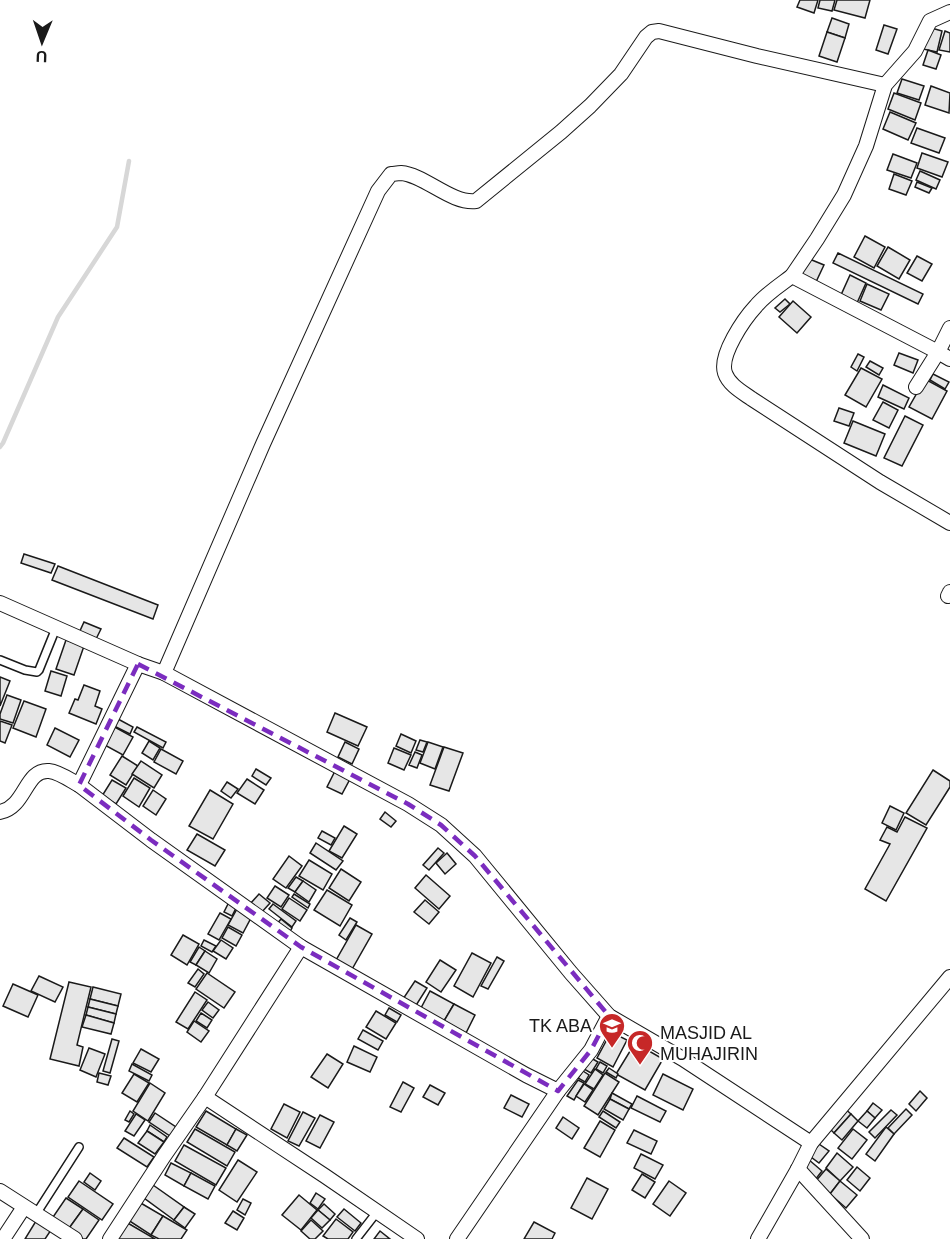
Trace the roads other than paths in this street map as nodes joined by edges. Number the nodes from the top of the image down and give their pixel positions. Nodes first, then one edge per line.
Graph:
1 (950, 12) edge
2 (885, 85) junction
3 (792, 276) junction
4 (950, 328) edge
5 (944, 355) edge
6 (916, 387) dead end
7 (950, 523) edge
8 (0, 603) edge
9 (56, 628) junction
10 (0, 660) edge
11 (138, 664) junction
12 (164, 673) junction
13 (79, 785) junction
14 (0, 812) edge
15 (301, 947) junction
16 (950, 977) edge
17 (609, 1016) junction
18 (558, 1091) junction
19 (205, 1097) junction
20 (811, 1143) junction
21 (80, 1147) dead end
22 (798, 1169) junction
23 (0, 1191) edge
24 (30, 1210) junction
25 (377, 1212) junction
26 (3, 1239) edge
27 (75, 1239) edge
28 (110, 1239) edge
29 (356, 1239) edge
30 (417, 1239) edge
31 (457, 1239) edge
32 (758, 1239) edge
33 (862, 1239) edge

1 - 2 street
2 - 3 street
2 - 12 street
3 - 5 street
3 - 7 street
4 - 5 street
5 - 6 street
8 - 9 street
9 - 10 lane
9 - 11 street
11 - 12 street
11 - 13 street
12 - 17 street
13 - 14 street
13 - 15 street
15 - 18 street
15 - 19 street
16 - 20 street
17 - 18 street
17 - 20 street
18 - 31 street
19 - 25 street
19 - 28 street
20 - 22 street
21 - 24 lane
22 - 32 street
22 - 33 street
23 - 24 street
24 - 26 street
24 - 27 street
25 - 29 lane
25 - 30 street

